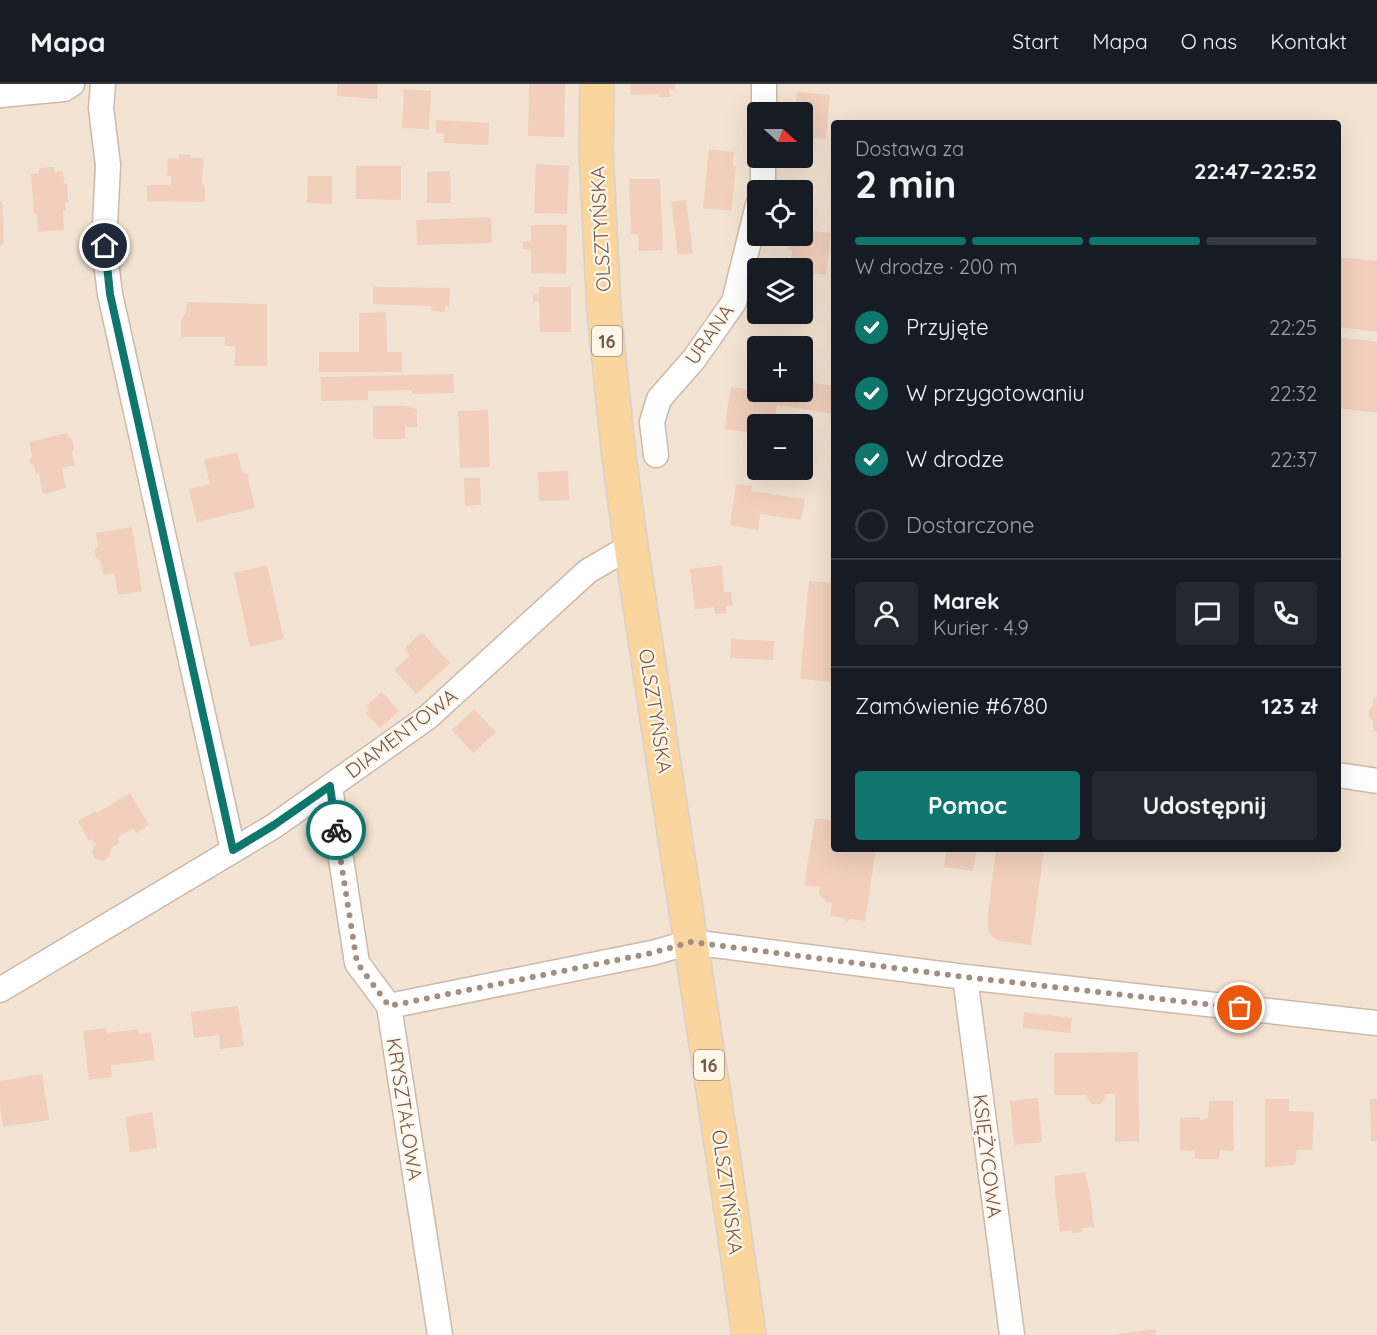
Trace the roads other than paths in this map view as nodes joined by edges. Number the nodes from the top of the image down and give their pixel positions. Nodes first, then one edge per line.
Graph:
1 (72, 84) edge
2 (103, 84) edge
3 (597, 84) edge
4 (764, 84) edge
5 (0, 95) edge
6 (764, 102) edge
7 (748, 246) edge
8 (656, 456) dead end
9 (631, 546) junction
10 (1341, 775) edge
11 (1377, 781) edge
12 (330, 786) junction
13 (233, 850) junction
14 (691, 942) junction
15 (965, 977) junction
16 (0, 990) edge
17 (389, 1006) junction
18 (1377, 1023) edge
19 (440, 1335) edge
20 (749, 1335) edge
21 (1012, 1335) edge

1 - 5 street
2 - 13 street
3 - 9 main road, OLSZTYŃSKA / 16
4 - 6 street
7 - 8 street, URANA
9 - 12 street, DIAMENTOWA
9 - 14 main road, OLSZTYŃSKA / 16
10 - 11 street
12 - 13 street, DIAMENTOWA
12 - 17 street, KRYSZTAŁOWA
13 - 16 street, DIAMENTOWA
14 - 15 street
14 - 17 street
14 - 20 main road, OLSZTYŃSKA / 16
15 - 18 street
15 - 21 street, KSIĘŻYCOWA
17 - 19 street, KRYSZTAŁOWA

